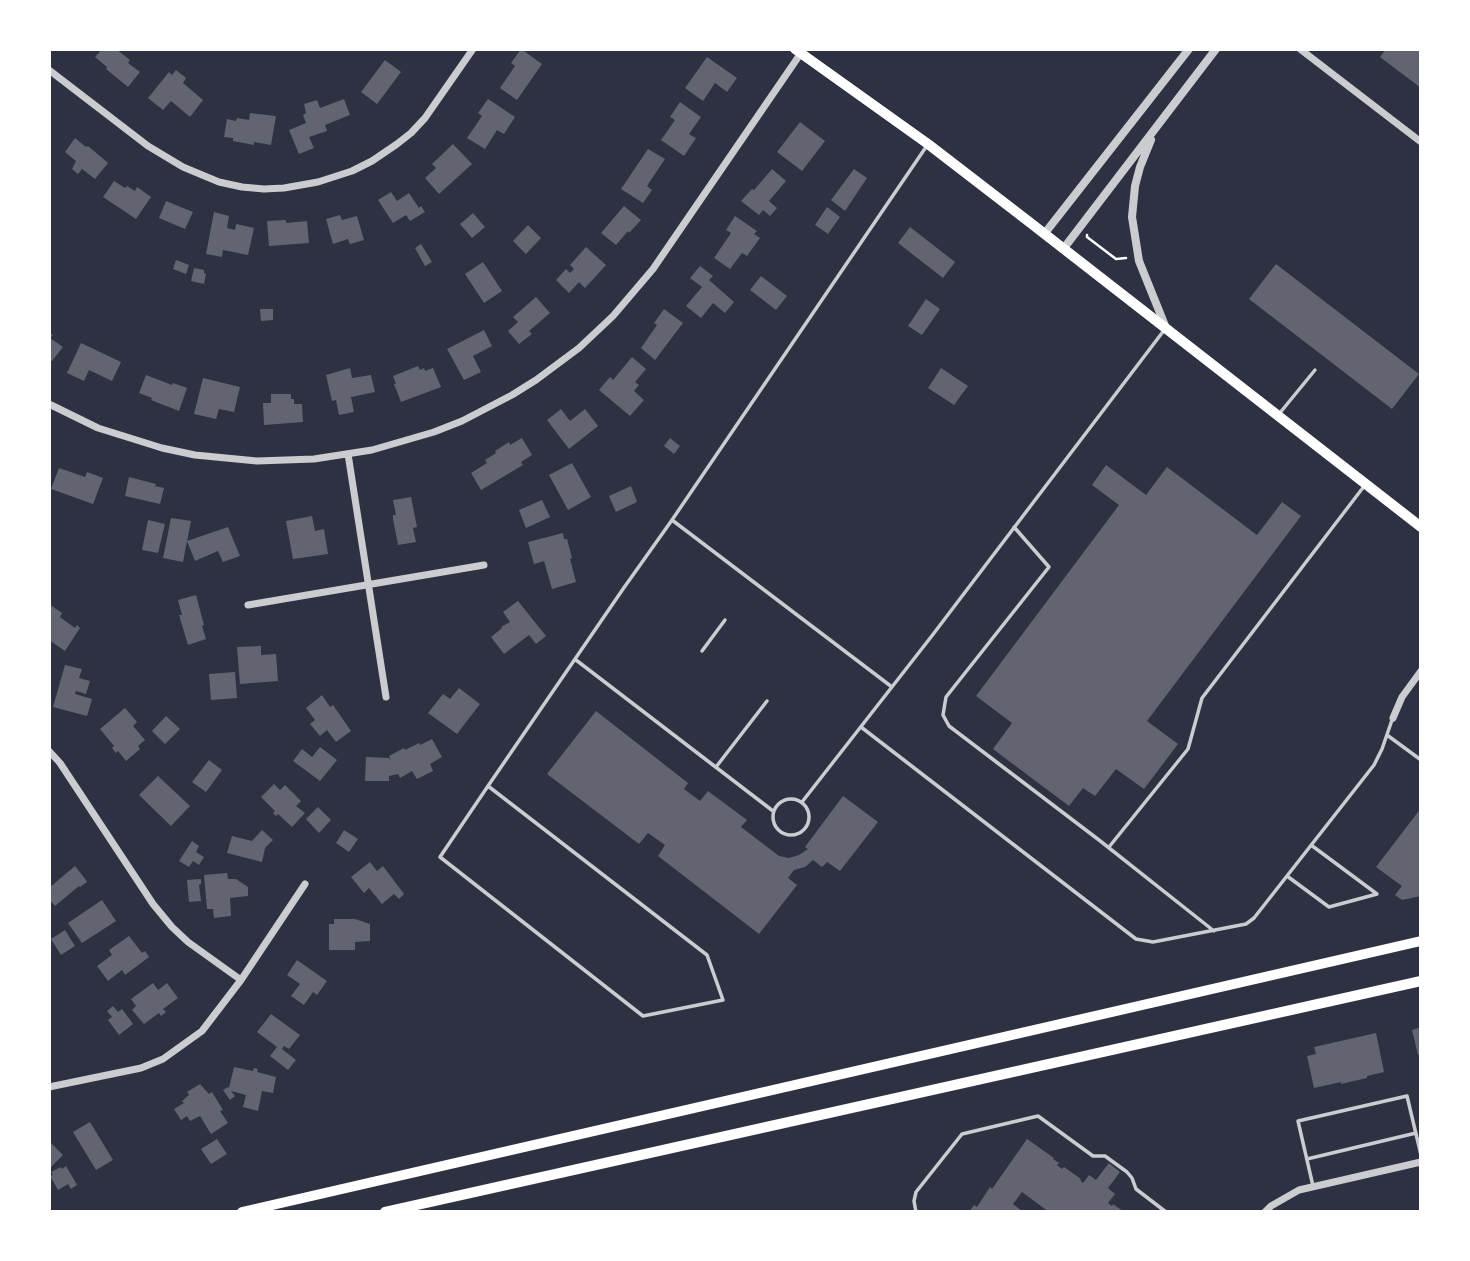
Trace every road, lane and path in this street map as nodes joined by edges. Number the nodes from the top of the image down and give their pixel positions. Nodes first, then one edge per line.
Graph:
1 (473, 49) edge
2 (1189, 49) edge
3 (1216, 49) edge
4 (1300, 49) edge
5 (798, 51) edge
6 (49, 70) edge
7 (1155, 129) junction
8 (1421, 142) edge
9 (928, 144) junction
10 (1087, 229) dead end
11 (1045, 233) junction
12 (1064, 248) junction
13 (1133, 256) dead end
14 (1166, 328) junction
15 (1315, 370) dead end
16 (49, 404) edge
17 (1278, 415) junction
18 (348, 454) junction
19 (1367, 484) junction
20 (672, 520) junction
21 (1014, 527) junction
22 (1421, 527) edge
23 (484, 565) dead end
24 (369, 584) junction
25 (248, 605) dead end
26 (725, 620) dead end
27 (702, 651) dead end
28 (576, 660) junction
29 (1420, 675) edge
30 (892, 687) junction
31 (386, 697) dead end
32 (767, 701) dead end
33 (1393, 718) joint
34 (861, 727) junction
35 (1387, 735) junction
36 (49, 751) edge
37 (1421, 760) edge
38 (716, 767) junction
39 (488, 786) junction
40 (802, 802) junction
41 (773, 811) junction
42 (1311, 845) junction
43 (1108, 847) junction
44 (1287, 876) junction
45 (305, 884) dead end
46 (1214, 931) junction
47 (1421, 941) edge
48 (241, 980) junction
49 (1421, 981) edge
50 (49, 1087) edge
51 (1416, 1133) junction
52 (1421, 1155) edge
53 (1307, 1159) junction
54 (1421, 1161) edge
55 (1314, 1186) junction
56 (242, 1212) edge
57 (385, 1212) edge
58 (916, 1212) edge
59 (1166, 1212) edge
60 (1265, 1212) edge

1 - 6 street
2 - 11 street
3 - 7 street
4 - 8 street
5 - 9 main road
5 - 18 street
7 - 12 street
7 - 14 street
9 - 11 main road
9 - 20 lane
10 - 13 path
11 - 12 main road
12 - 14 main road
14 - 17 main road
14 - 21 lane
15 - 17 lane
16 - 18 street
17 - 19 main road
18 - 24 street
19 - 22 main road
19 - 43 lane
20 - 28 lane
20 - 30 lane
21 - 30 lane
21 - 43 lane
23 - 24 street
24 - 25 street
24 - 31 street
26 - 27 lane
28 - 38 lane
28 - 39 lane
29 - 33 street
30 - 34 lane
32 - 38 lane
33 - 35 lane
34 - 40 lane
34 - 46 lane
35 - 37 lane
35 - 42 lane
36 - 48 street
38 - 41 lane
39 - 39 lane
40 - 41 lane
40 - 41 lane
42 - 44 lane
42 - 44 lane
43 - 46 lane
44 - 46 lane
45 - 48 street
47 - 56 highway
48 - 50 street
49 - 57 highway
51 - 52 lane
51 - 53 lane
51 - 53 lane
53 - 55 lane
54 - 55 street
55 - 60 street
58 - 59 lane

